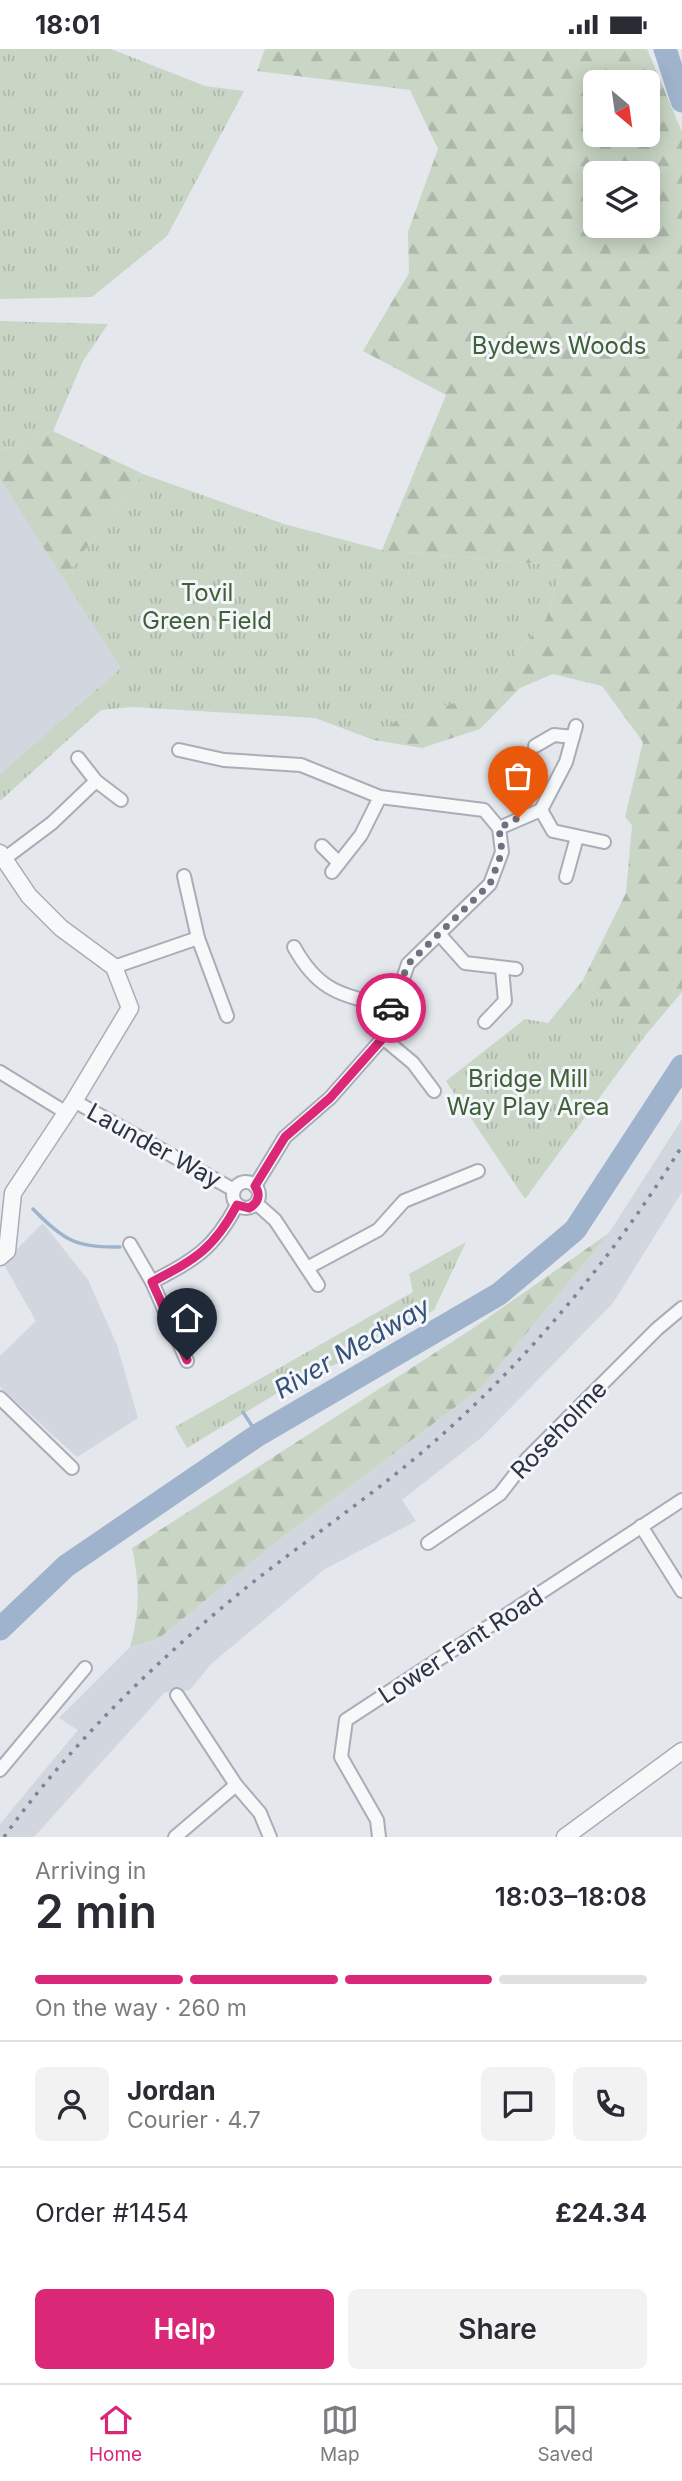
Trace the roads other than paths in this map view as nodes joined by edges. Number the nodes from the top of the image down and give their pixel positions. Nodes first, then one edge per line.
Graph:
1 (535, 746) dead end
2 (179, 750) dead end
3 (78, 758) dead end
4 (96, 781) junction
5 (380, 797) junction
6 (121, 800) dead end
7 (541, 810) junction
8 (499, 828) junction
9 (577, 837) junction
10 (604, 842) dead end
11 (322, 846) dead end
12 (2, 856) edge
13 (184, 876) dead end
14 (566, 877) dead end
15 (440, 935) junction
16 (198, 938) junction
17 (294, 947) dead end
18 (114, 967) junction
19 (502, 969) junction
20 (516, 969) dead end
21 (391, 1008) junction
22 (227, 1016) dead end
23 (485, 1022) dead end
24 (383, 1038) junction
25 (0, 1072) edge
26 (434, 1091) dead end
27 (70, 1107) junction
28 (478, 1171) dead end
29 (255, 1186) junction
30 (234, 1190) junction
31 (7, 1192) edge
32 (256, 1203) junction
33 (237, 1205) junction
34 (130, 1244) dead end
35 (0, 1257) edge
36 (307, 1268) junction
37 (152, 1282) junction
38 (318, 1285) dead end
39 (682, 1308) edge
40 (187, 1360) dead end
41 (0, 1398) edge
42 (72, 1468) dead end
43 (682, 1500) edge
44 (641, 1526) junction
45 (428, 1543) dead end
46 (682, 1567) edge
47 (671, 1577) junction
48 (682, 1591) edge
49 (85, 1668) dead end
50 (177, 1695) dead end
51 (682, 1751) edge
52 (0, 1770) edge
53 (236, 1785) junction
54 (175, 1837) edge
55 (270, 1837) edge
56 (379, 1837) edge
57 (565, 1837) edge

1 - 7 street
2 - 5 street
3 - 4 street
4 - 6 street
4 - 12 street
5 - 8 street
5 - 11 street
7 - 8 street
7 - 9 street
8 - 15 street
9 - 10 street
9 - 14 street
12 - 18 street
13 - 16 street
15 - 19 street
15 - 21 street
16 - 18 street
16 - 22 street
17 - 21 street
18 - 27 street
19 - 20 street
19 - 23 street
21 - 24 street
24 - 26 street
24 - 29 street
25 - 27 street, Launder Way
27 - 30 street, Launder Way
27 - 31 street
28 - 36 street
29 - 30 street, Launder Way
29 - 32 street, Launder Way
30 - 33 street, Launder Way
31 - 35 street
32 - 33 street, Launder Way
32 - 36 street
33 - 37 street
34 - 37 street
36 - 38 street
37 - 40 street
39 - 45 street, Roseholme
41 - 42 street
43 - 44 street, Lower Fant Road
44 - 47 street
44 - 56 street, Lower Fant Road
46 - 47 street
47 - 48 street
49 - 52 street
50 - 53 street
51 - 57 street
53 - 54 street
53 - 55 street

